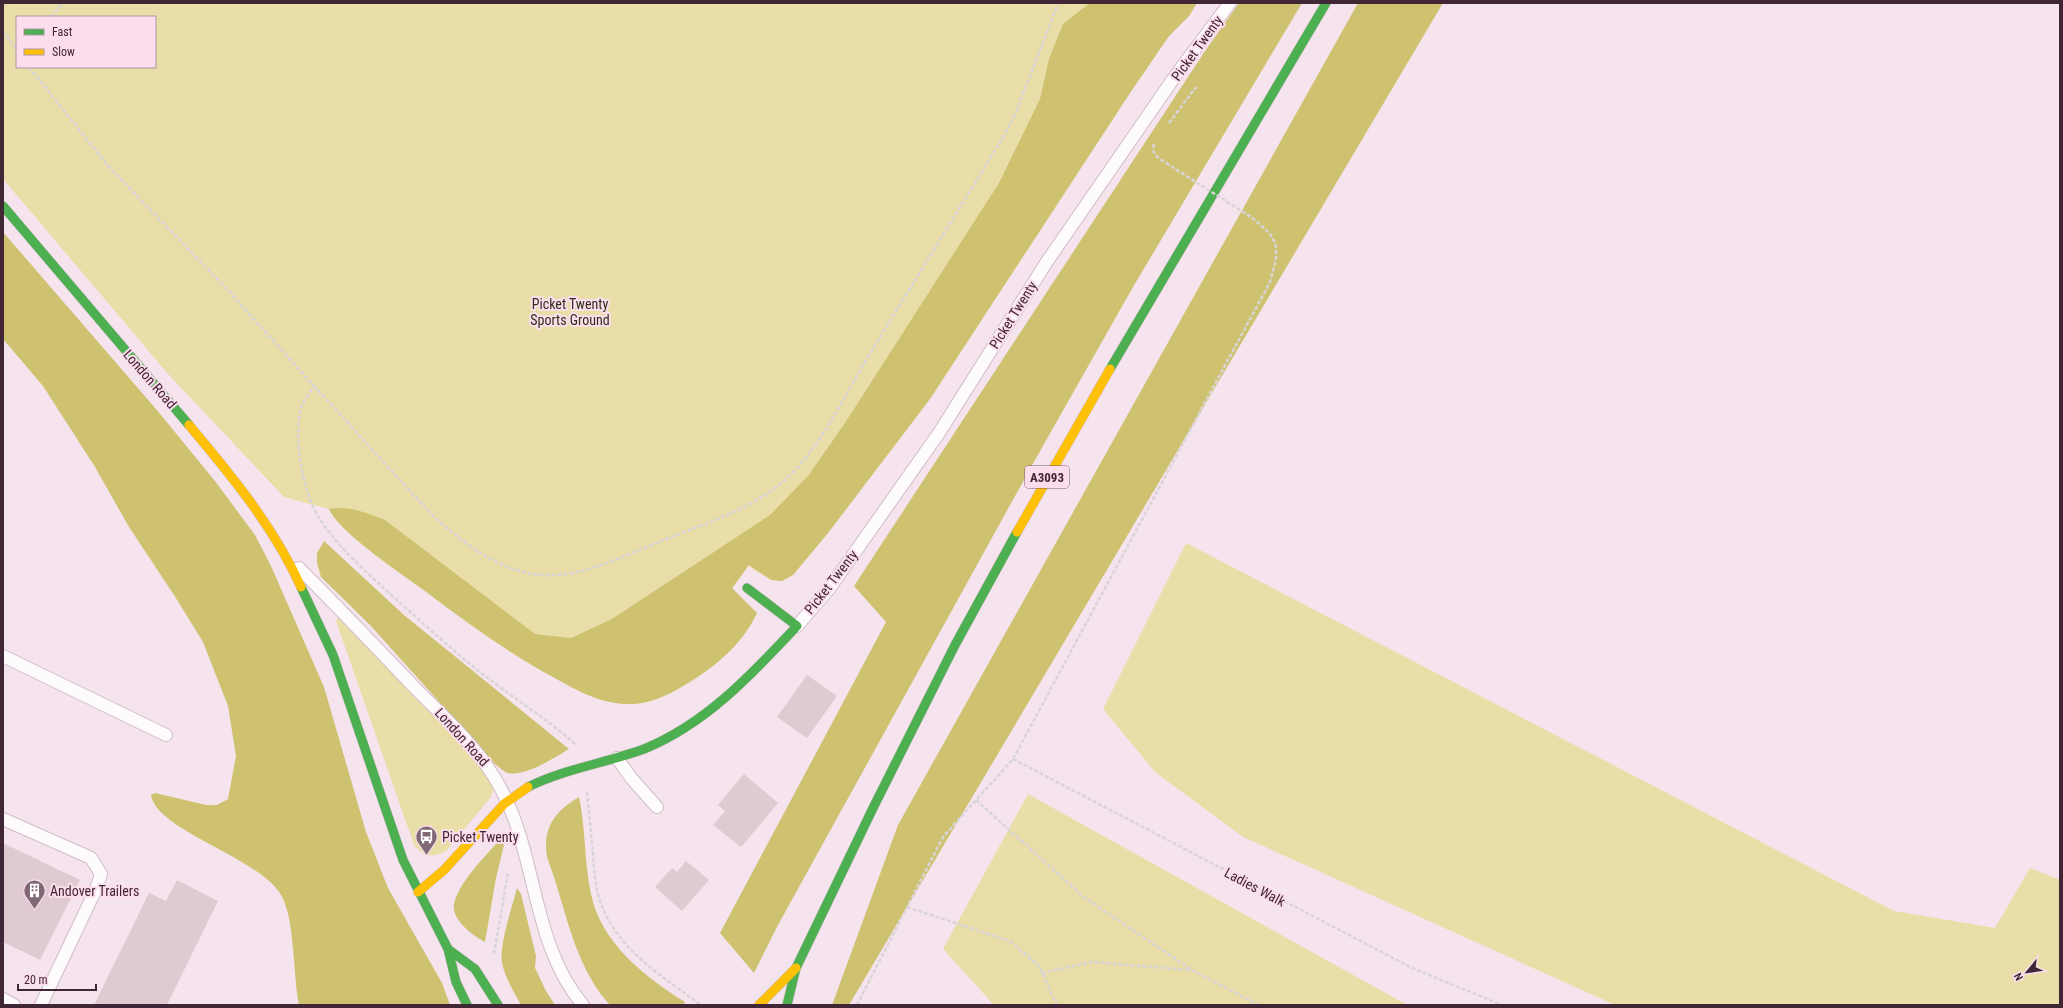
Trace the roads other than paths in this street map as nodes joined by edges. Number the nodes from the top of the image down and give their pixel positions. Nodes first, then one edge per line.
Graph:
1 (1230, 3) edge
2 (1326, 3) edge
3 (3, 206) edge
4 (288, 558) junction
5 (747, 588) dead end
6 (797, 626) junction
7 (3, 656) edge
8 (166, 734) dead end
9 (617, 758) junction
10 (507, 800) junction
11 (657, 807) dead end
12 (3, 819) edge
13 (418, 892) junction
14 (448, 949) junction
15 (796, 968) junction
16 (3, 999) edge
17 (14, 1005) edge
18 (41, 1005) edge
19 (467, 1005) edge
20 (498, 1005) edge
21 (583, 1005) edge
22 (759, 1005) edge
23 (788, 1005) edge

1 - 6 lane, Picket Twenty
2 - 15 main road, A3093
3 - 4 main road, London Road
4 - 10 lane, London Road
4 - 13 main road, London Road
5 - 6 main road, Picket Twenty
6 - 9 main road, Picket Twenty
7 - 8 lane
9 - 10 main road, Picket Twenty
9 - 11 lane
10 - 13 main road, Picket Twenty
10 - 21 lane, London Road
12 - 18 lane
13 - 14 main road, London Road
14 - 19 main road, London Road
14 - 20 main road, London Road
15 - 22 main road, A3093
15 - 23 main road, A3093
16 - 17 lane

